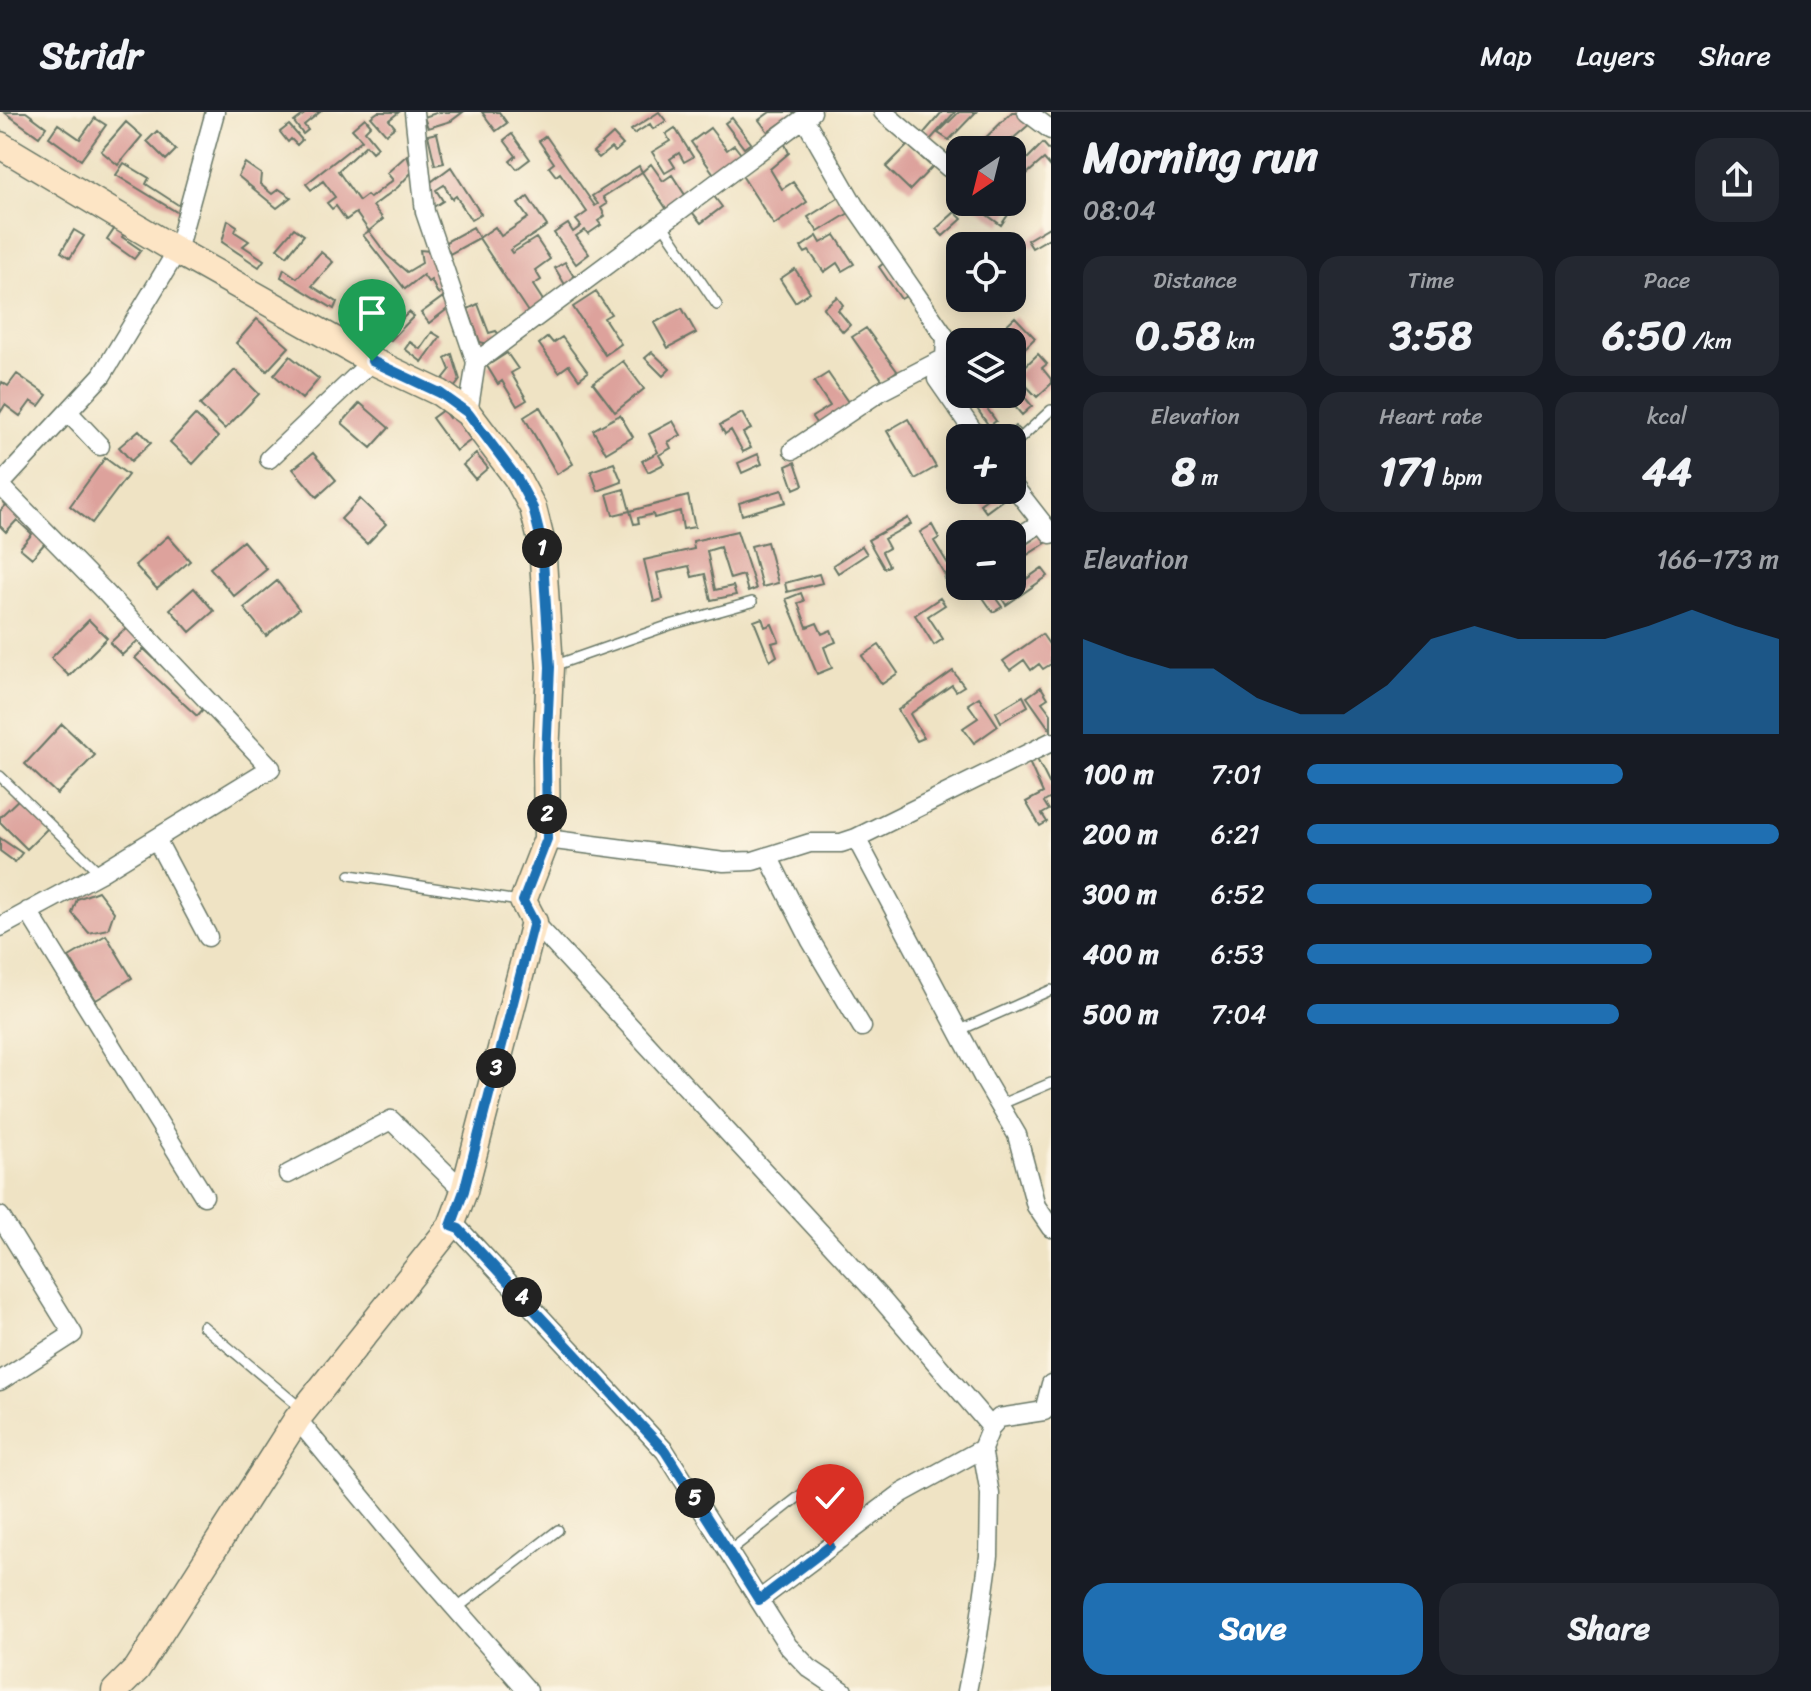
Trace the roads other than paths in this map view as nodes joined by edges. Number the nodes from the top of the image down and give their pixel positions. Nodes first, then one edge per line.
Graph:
1 (215, 112) edge
2 (414, 112) edge
3 (883, 112) edge
4 (1027, 112) edge
5 (808, 115) edge
6 (1051, 130) edge
7 (0, 145) edge
8 (946, 165) edge
9 (662, 224) junction
10 (177, 251) junction
11 (717, 305) dead end
12 (945, 358) junction
13 (372, 361) junction
14 (476, 362) junction
15 (1051, 410) edge
16 (68, 412) junction
17 (468, 413) junction
18 (968, 424) edge
19 (1026, 433) edge
20 (100, 446) dead end
21 (793, 450) dead end
22 (269, 459) dead end
23 (0, 485) edge
24 (1026, 502) edge
25 (1046, 528) edge
26 (1026, 536) edge
27 (752, 602) dead end
28 (550, 667) junction
29 (1051, 742) edge
30 (0, 776) edge
31 (856, 838) junction
32 (156, 839) junction
33 (547, 839) junction
34 (768, 856) junction
35 (100, 873) junction
36 (350, 875) dead end
37 (28, 911) junction
38 (528, 912) junction
39 (0, 927) edge
40 (208, 937) dead end
41 (1051, 990) edge
42 (862, 1027) dead end
43 (958, 1031) junction
44 (1051, 1083) edge
45 (999, 1105) junction
46 (288, 1174) dead end
47 (464, 1191) junction
48 (204, 1196) dead end
49 (0, 1216) edge
50 (451, 1226) junction
51 (1051, 1228) edge
52 (203, 1326) dead end
53 (0, 1381) edge
54 (1051, 1384) edge
55 (1048, 1411) edge
56 (300, 1415) junction
57 (991, 1427) junction
58 (982, 1449) junction
59 (806, 1491) dead end
60 (558, 1530) dead end
61 (728, 1552) junction
62 (759, 1600) junction
63 (456, 1609) junction
64 (115, 1691) edge
65 (528, 1691) edge
66 (843, 1691) edge
67 (967, 1691) edge

1 - 10 street
2 - 14 street
3 - 8 street
4 - 6 street
5 - 9 street
5 - 12 street
7 - 10 street
9 - 11 lane
9 - 14 street
10 - 13 street
10 - 16 street
12 - 18 street
12 - 21 street
13 - 17 street
13 - 22 street
14 - 17 street
15 - 19 lane
16 - 20 street
16 - 23 street
17 - 28 street
23 - 32 street
24 - 25 street
25 - 26 street
27 - 28 lane
28 - 33 street
29 - 31 street
30 - 35 lane
31 - 34 street
31 - 43 street
32 - 35 street
32 - 40 street
33 - 34 street
33 - 38 street
34 - 42 street
35 - 37 street
36 - 38 lane
37 - 39 street
37 - 48 street
38 - 47 street
38 - 57 street
41 - 43 lane
43 - 45 street
44 - 45 lane
45 - 51 street
46 - 47 street
47 - 50 street
49 - 53 street
50 - 56 street
50 - 61 street
52 - 56 lane
54 - 55 street
55 - 57 street
56 - 63 street
56 - 64 street
57 - 58 street
58 - 62 street
58 - 67 street
59 - 61 lane
60 - 63 lane
61 - 62 street
62 - 66 street
63 - 65 street

